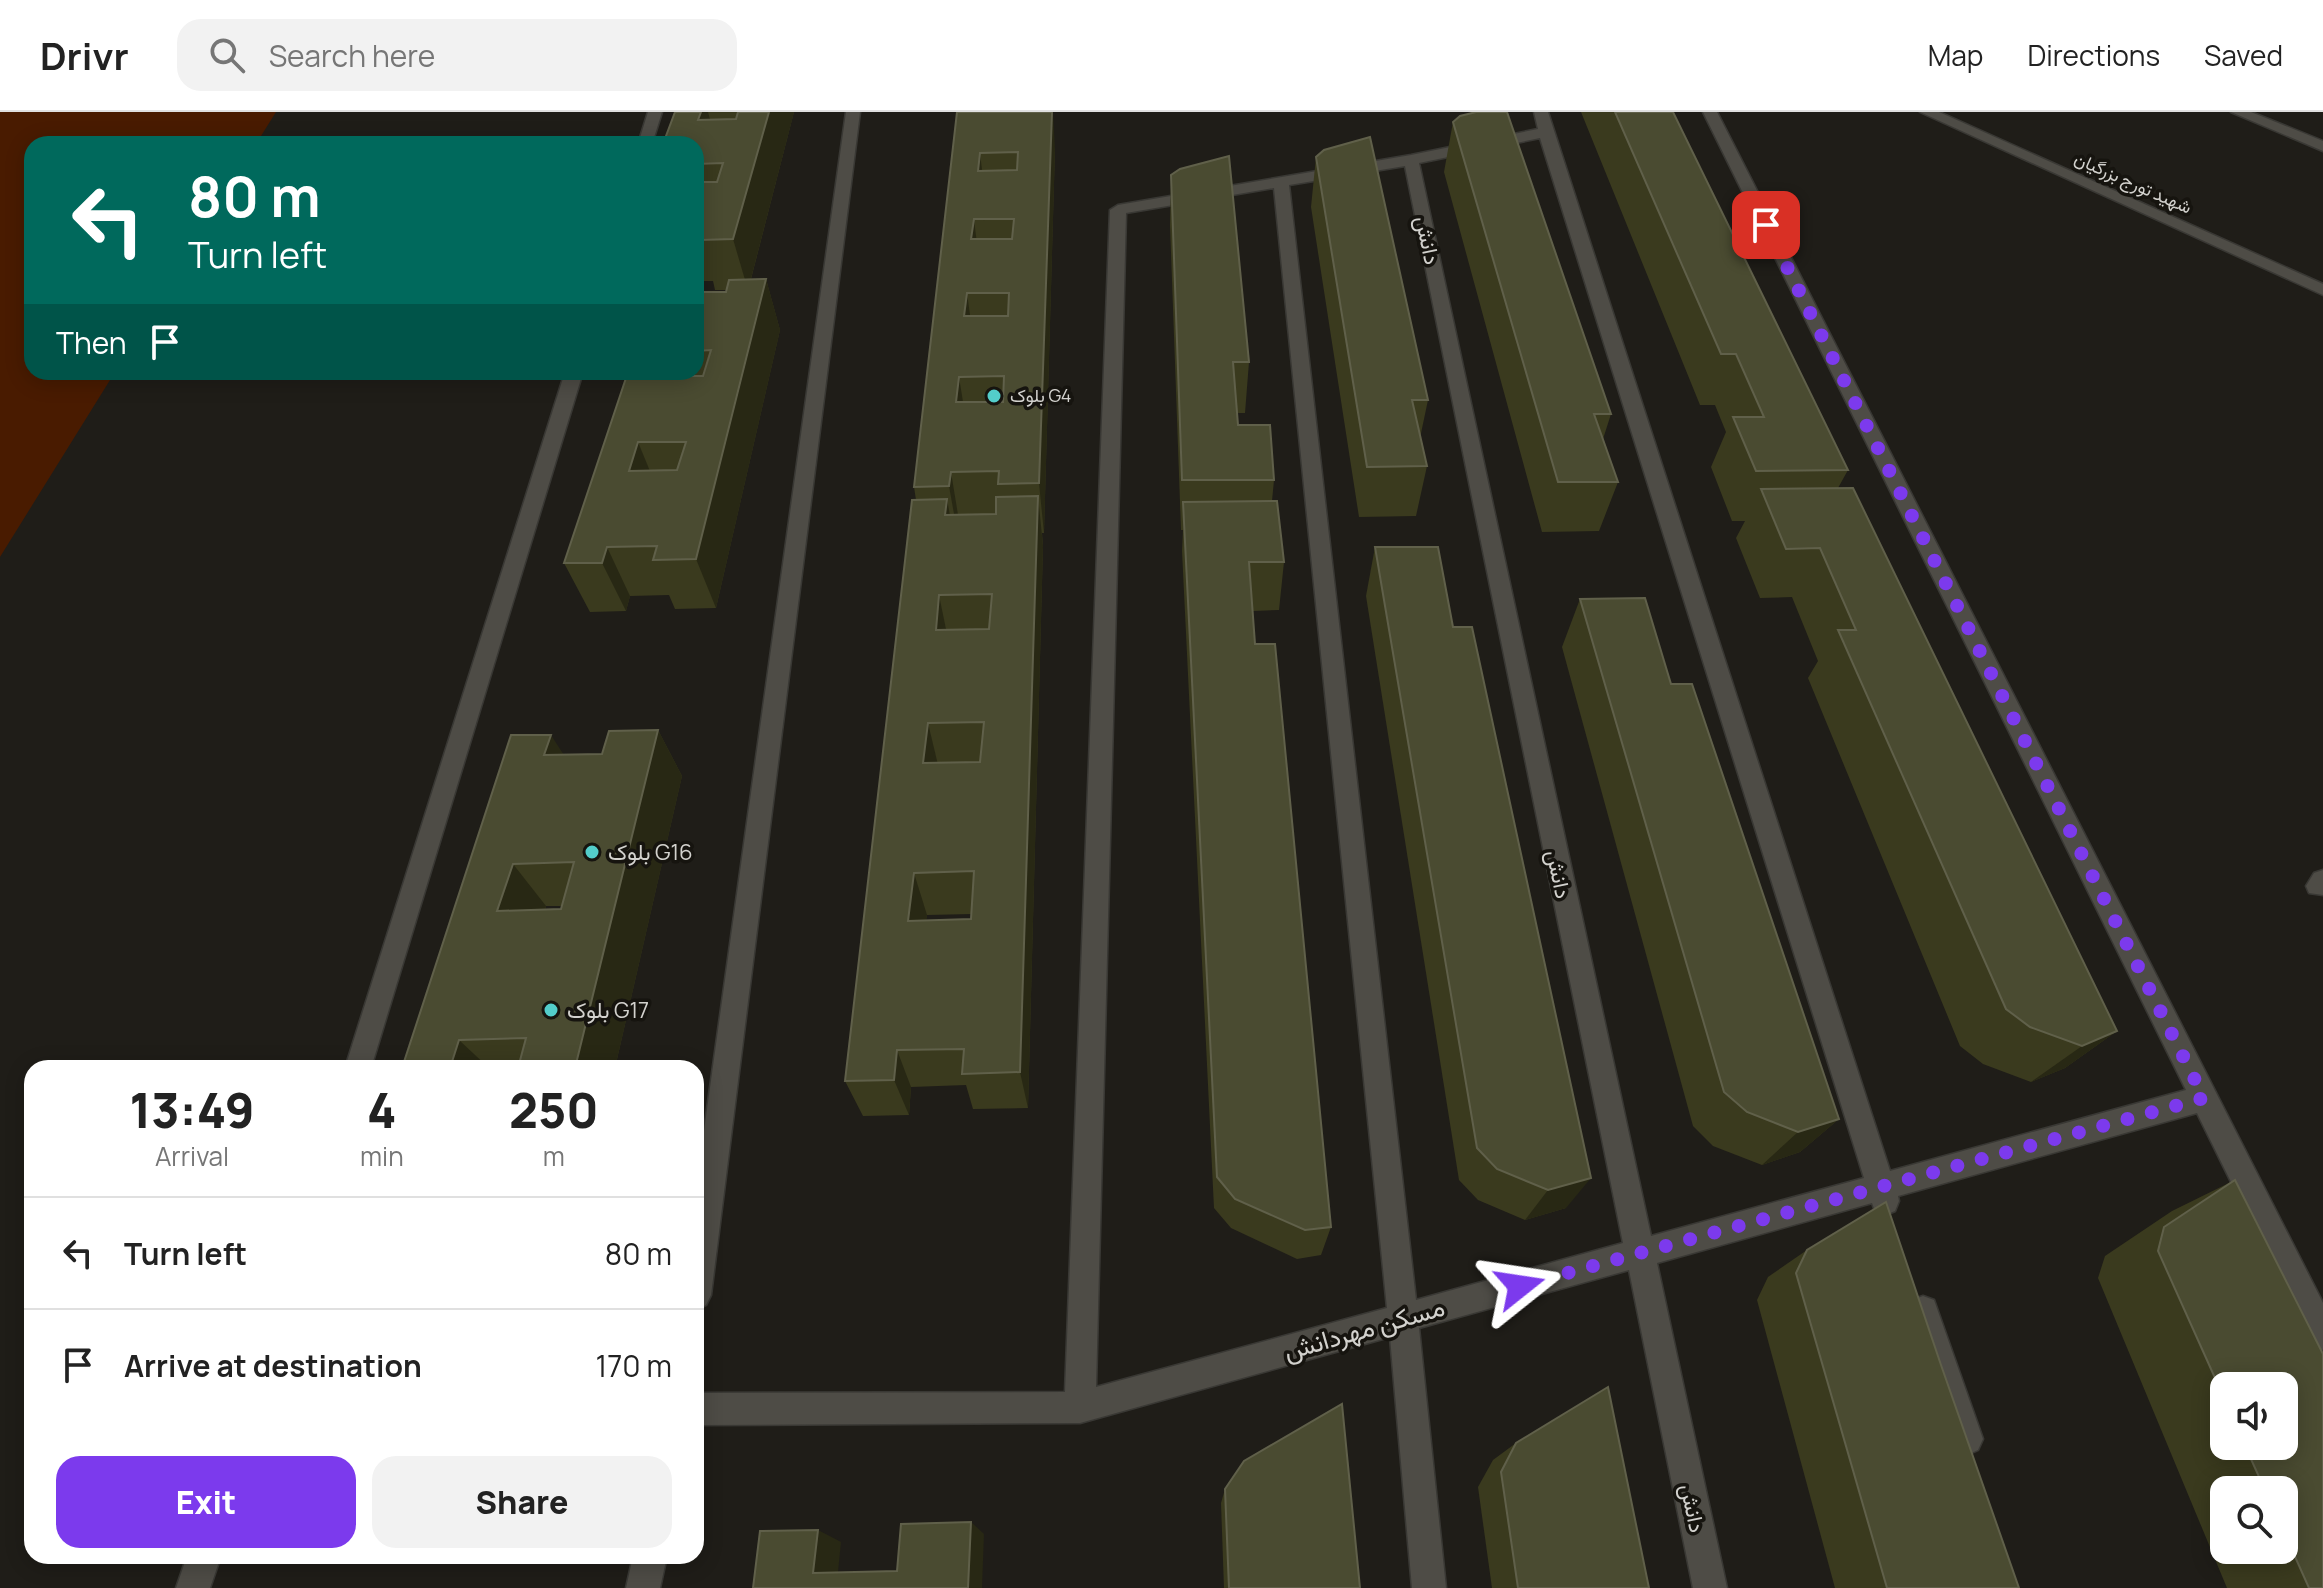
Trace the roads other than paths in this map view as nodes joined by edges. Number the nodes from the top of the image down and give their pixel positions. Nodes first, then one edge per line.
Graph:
1 (655, 112) edge
2 (853, 112) edge
3 (1710, 112) edge
4 (1927, 112) edge
5 (2238, 112) edge
6 (1544, 122) edge
7 (648, 136) edge
8 (2323, 146) edge
9 (1411, 160) junction
10 (1281, 181) junction
11 (2323, 290) edge
12 (572, 380) edge
13 (360, 1060) edge
14 (2204, 1098) junction
15 (1880, 1187) junction
16 (1895, 1232) edge
17 (704, 1235) edge
18 (1638, 1253) junction
19 (1911, 1276) edge
20 (1403, 1318) junction
21 (2323, 1335) edge
22 (1080, 1407) junction
23 (704, 1409) edge
24 (1977, 1469) edge
25 (201, 1564) edge
26 (648, 1564) edge
27 (193, 1588) edge
28 (643, 1588) edge
29 (1429, 1588) edge
30 (1710, 1588) edge

1 - 7 street
2 - 17 street
3 - 14 street
4 - 11 street, شهید تورج بزرگیان
5 - 8 street
6 - 9 street
6 - 15 street
9 - 10 street
9 - 18 street, دانش
10 - 20 street
10 - 22 street
12 - 13 street
14 - 15 street, مسکن مهردانش
14 - 21 street
15 - 16 street
15 - 18 street, مسکن مهردانش
18 - 20 street, مسکن مهردانش
18 - 30 street, دانش
19 - 24 street
20 - 22 street, مسکن مهردانش
20 - 29 street
22 - 23 street, مسکن مهردانش
25 - 27 street
26 - 28 street

